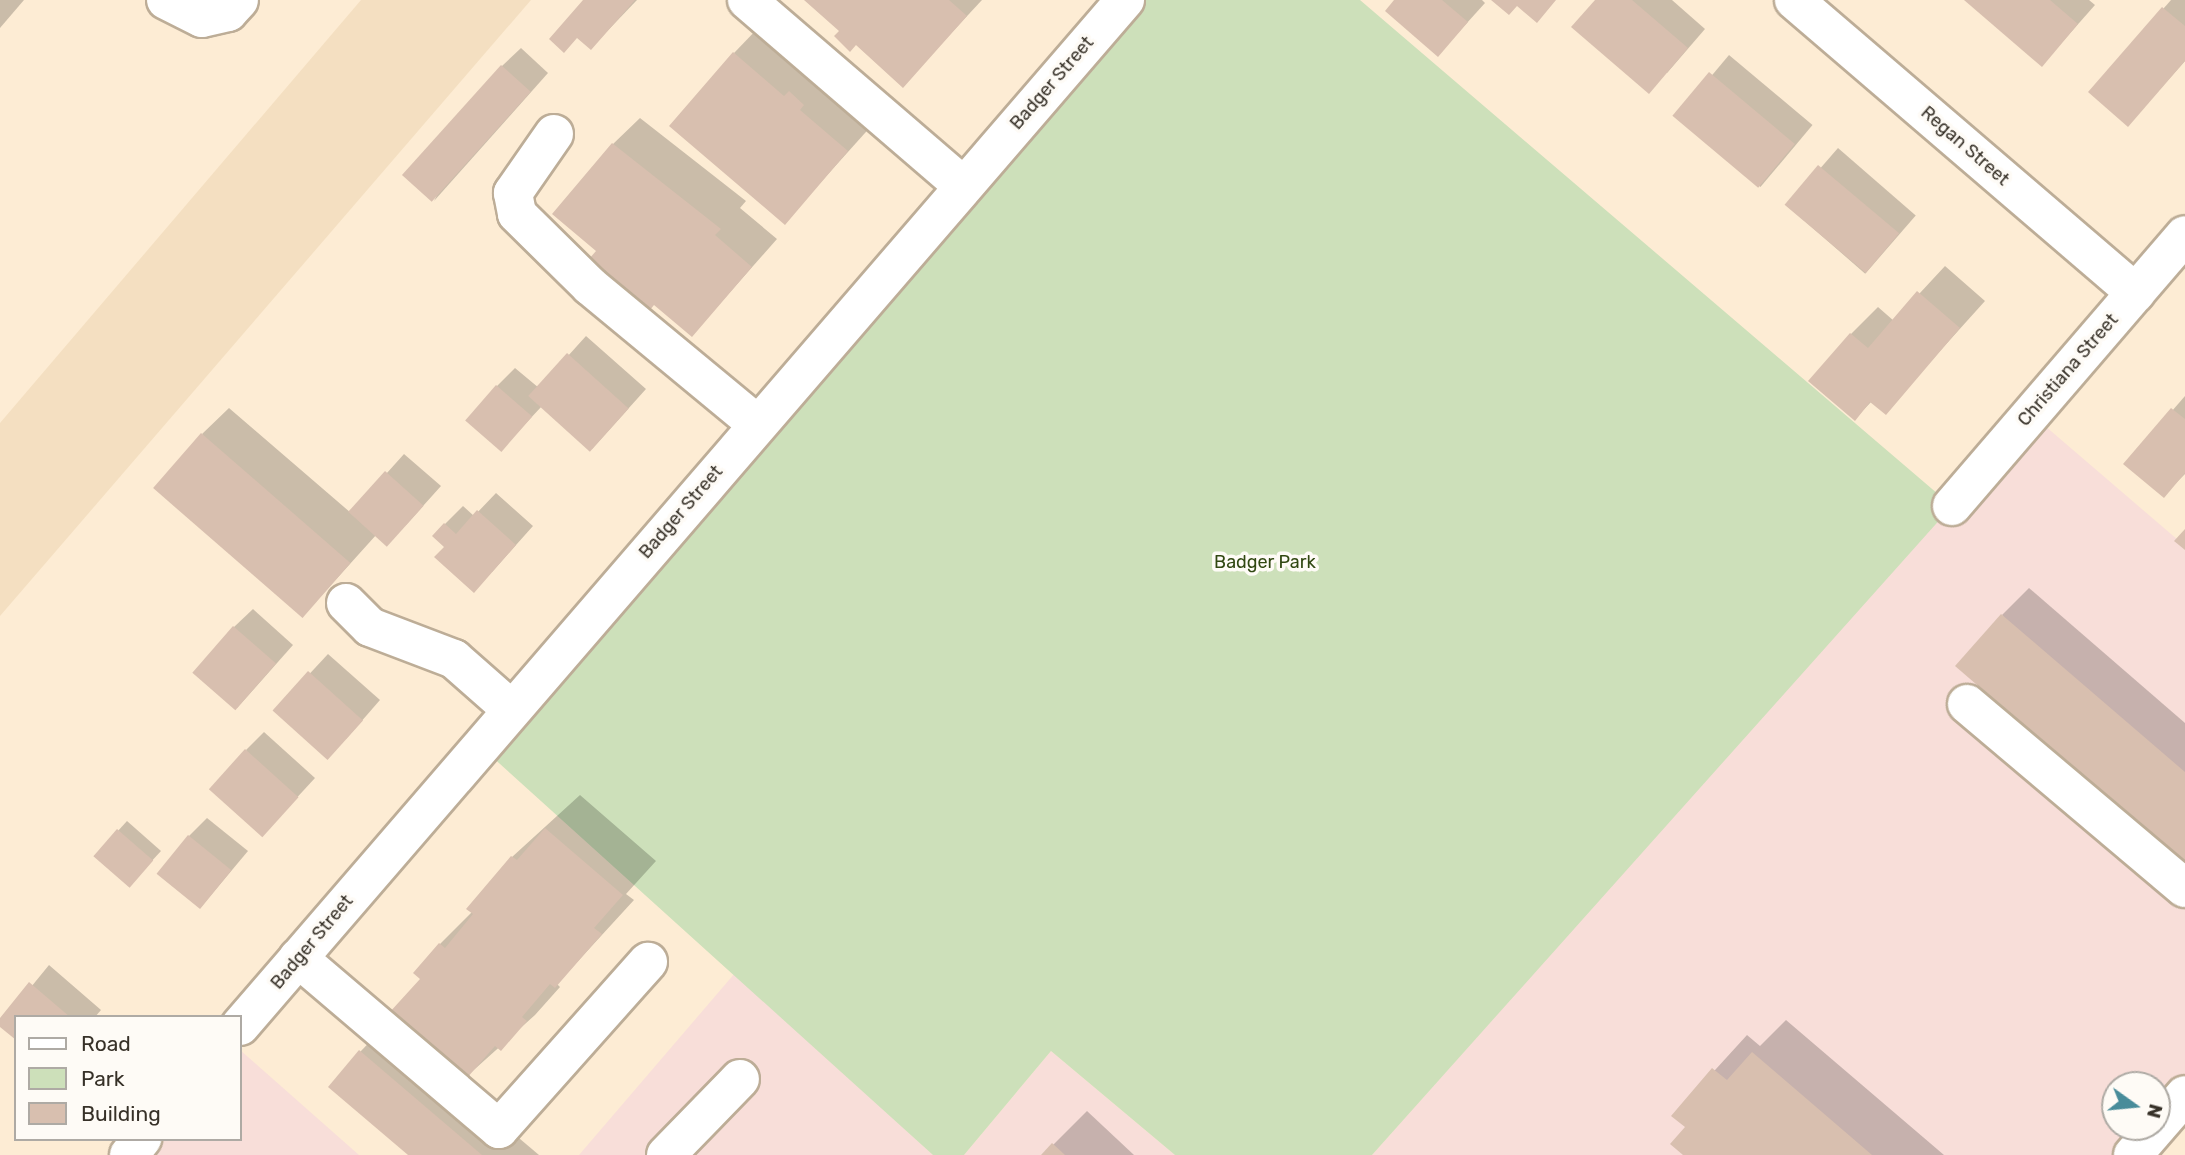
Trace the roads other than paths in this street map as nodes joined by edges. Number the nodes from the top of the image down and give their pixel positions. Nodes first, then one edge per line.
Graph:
1 (166, 0) edge
2 (239, 0) edge
3 (747, 0) edge
4 (1125, 0) edge
5 (1794, 0) edge
6 (554, 135) dead end
7 (963, 186) junction
8 (2185, 235) edge
9 (2136, 293) junction
10 (757, 424) junction
11 (1952, 506) dead end
12 (346, 603) dead end
13 (1967, 704) dead end
14 (511, 709) junction
15 (2185, 888) edge
16 (298, 958) junction
17 (648, 962) dead end
18 (242, 1024) edge
19 (740, 1079) dead end
20 (2185, 1095) edge
21 (140, 1141) edge
22 (128, 1155) edge
23 (666, 1155) edge
24 (2133, 1155) edge

1 - 2 street
3 - 7 street
4 - 7 street, Badger Street
5 - 9 street, Regan Street
6 - 10 street
7 - 10 street, Badger Street
8 - 9 street, Christiana Street
9 - 11 street, Christiana Street
10 - 14 street, Badger Street
12 - 14 street
13 - 15 street
14 - 16 street, Badger Street
16 - 17 street
16 - 18 street, Badger Street
19 - 23 street
20 - 24 street
21 - 22 street

